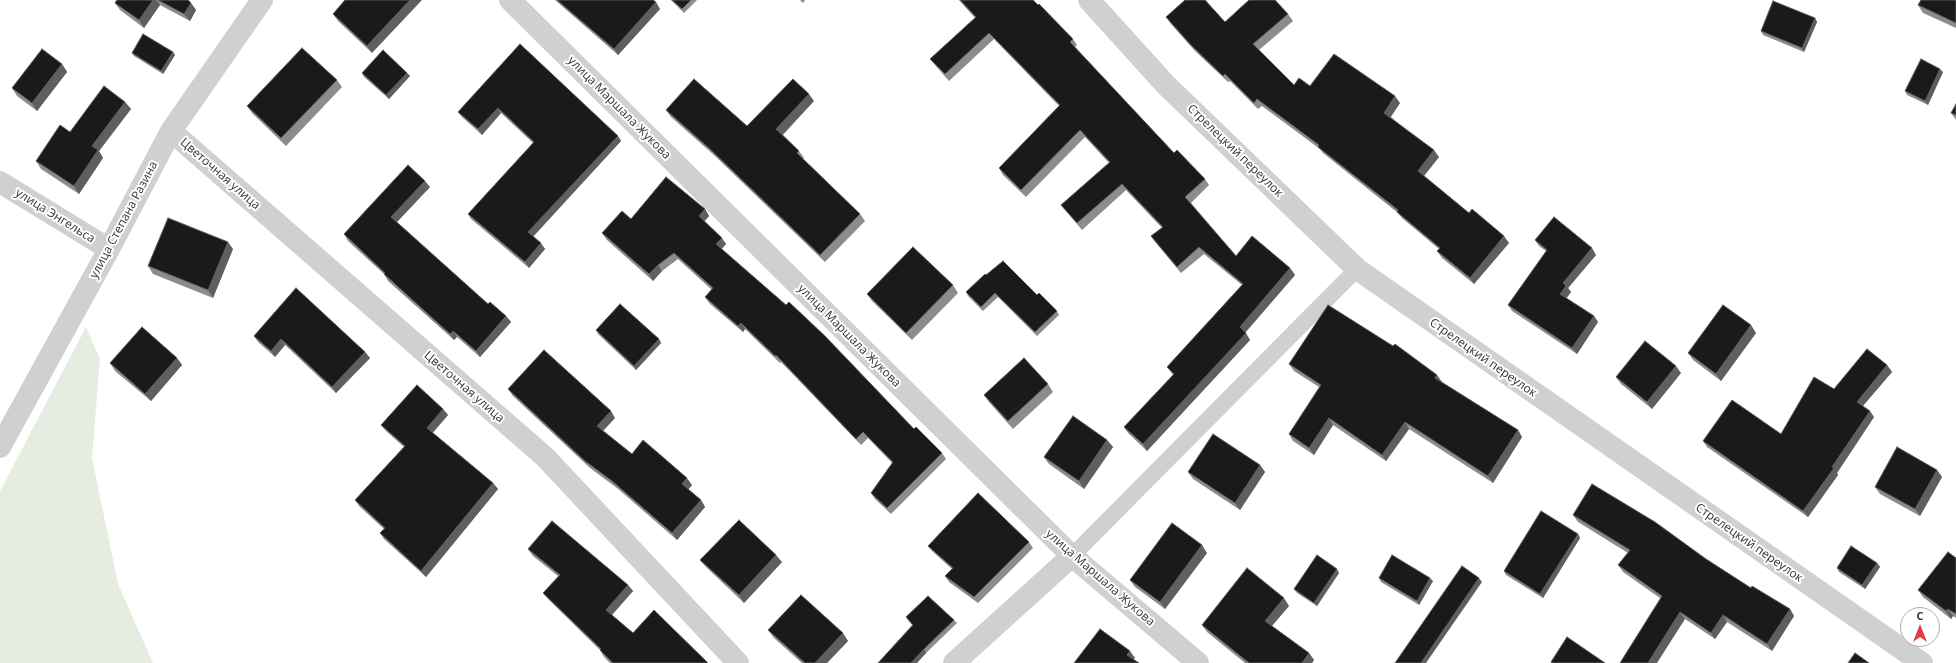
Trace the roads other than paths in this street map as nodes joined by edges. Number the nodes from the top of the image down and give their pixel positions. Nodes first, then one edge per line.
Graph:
1 (262, 0) edge
2 (510, 0) edge
3 (1089, 0) edge
4 (171, 131) junction
5 (0, 182) edge
6 (109, 250) junction
7 (1357, 269) junction
8 (0, 447) edge
9 (1072, 556) junction
10 (738, 663) edge
11 (954, 663) edge
12 (1198, 663) edge
13 (1922, 663) edge

1 - 4 street, улица Степана Разина
2 - 9 street, улица Маршала Жукова
3 - 7 street, Стрелецкий переулок
4 - 6 street, улица Степана Разина
4 - 10 street, Цветочная улица
5 - 6 street, улица Энгельса
6 - 8 street, улица Степана Разина
7 - 9 lane
7 - 13 street, Стрелецкий переулок
9 - 11 street
9 - 12 street, улица Маршала Жукова

